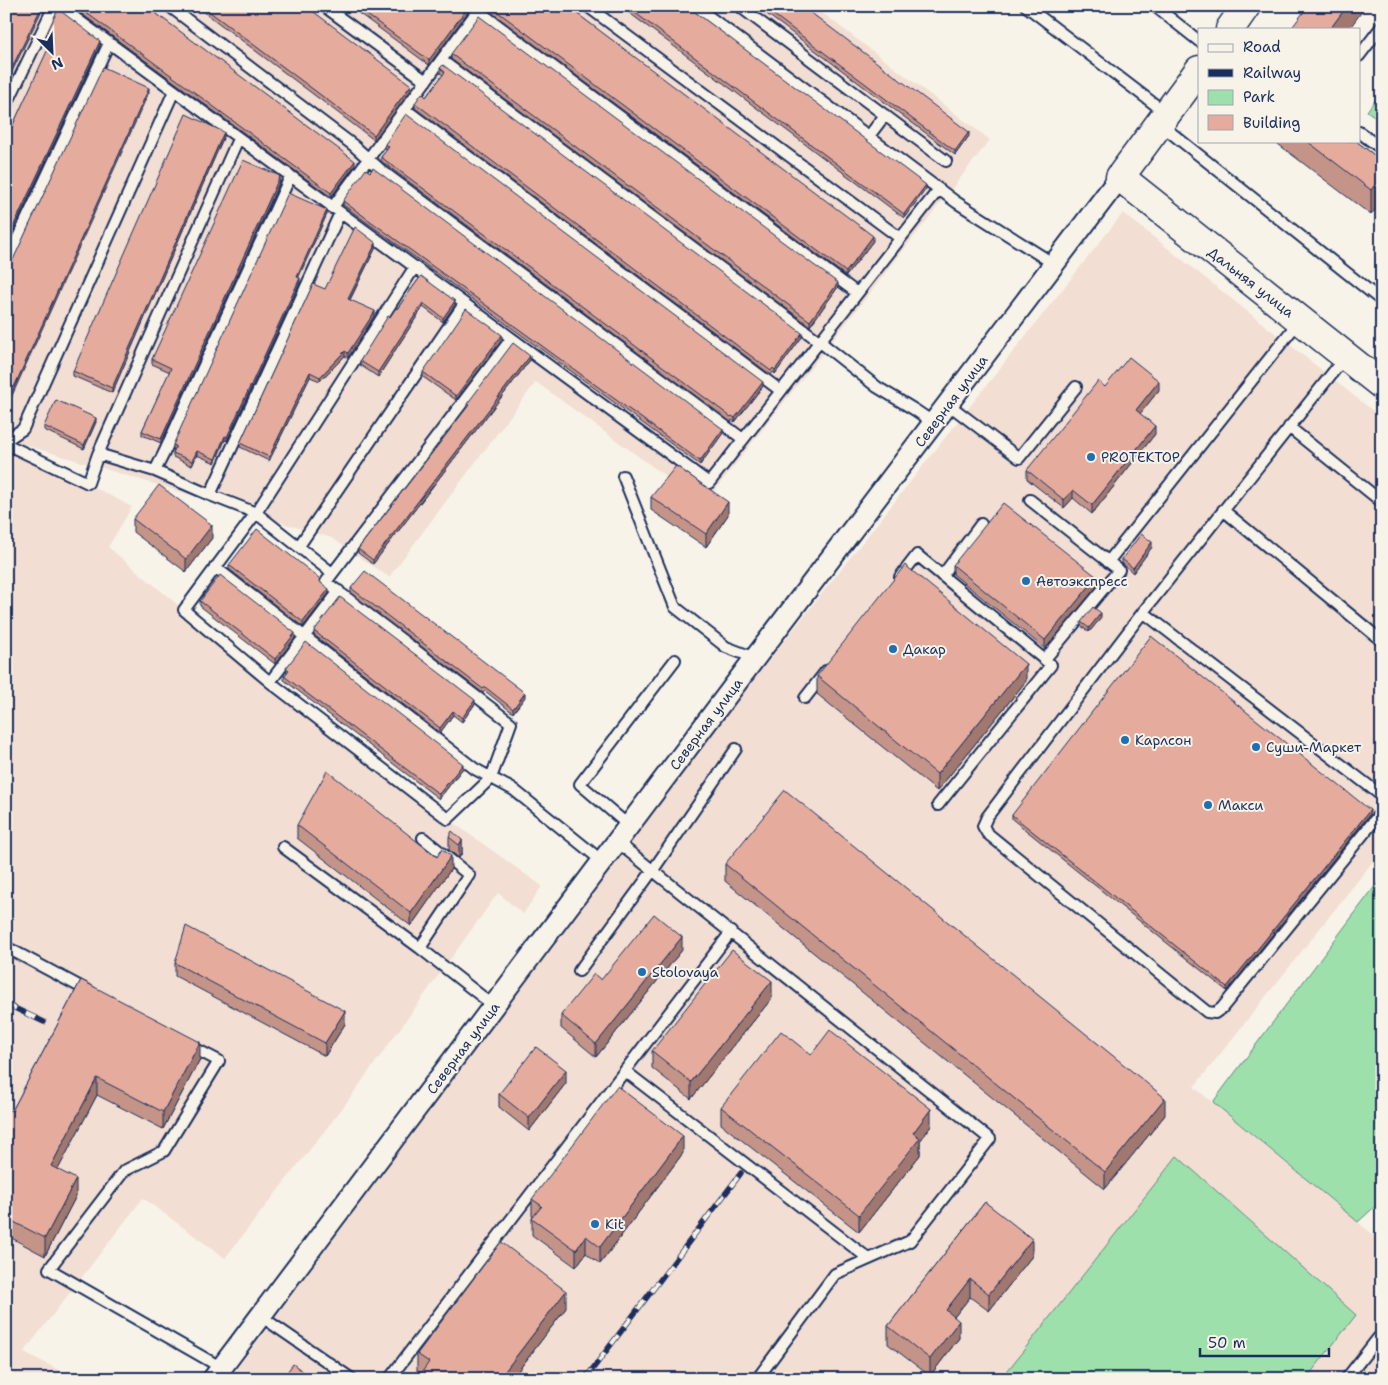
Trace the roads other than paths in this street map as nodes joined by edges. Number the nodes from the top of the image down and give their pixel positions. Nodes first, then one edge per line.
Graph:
1 (54, 6) edge
2 (59, 6) edge
3 (169, 6) edge
4 (324, 6) edge
5 (587, 6) edge
6 (695, 6) edge
7 (739, 6) edge
8 (1026, 6) edge
9 (1157, 6) edge
10 (1246, 6) edge
11 (477, 8) edge
12 (1382, 26) edge
13 (1231, 28) edge
14 (1198, 39) edge
15 (109, 43) junction
16 (1360, 55) edge
17 (441, 60) junction
18 (1198, 71) edge
19 (426, 81) junction
20 (174, 91) junction
21 (6, 106) edge
22 (405, 109) junction
23 (885, 116) junction
24 (1163, 118) junction
25 (1360, 133) edge
26 (869, 136) junction
27 (238, 139) junction
28 (1382, 149) edge
29 (368, 159) junction
30 (946, 161) dead end
31 (290, 176) junction
32 (1120, 178) junction
33 (939, 189) junction
34 (336, 211) junction
35 (900, 238) junction
36 (6, 263) edge
37 (1054, 264) junction
38 (414, 268) junction
39 (857, 293) junction
40 (1382, 301) edge
41 (464, 304) junction
42 (1300, 320) junction
43 (511, 338) junction
44 (819, 341) junction
45 (1345, 356) junction
46 (1382, 385) edge
47 (1076, 387) dead end
48 (781, 391) junction
49 (948, 404) junction
50 (934, 423) junction
51 (1289, 427) junction
52 (743, 439) junction
53 (6, 440) edge
54 (6, 444) edge
55 (98, 454) junction
56 (155, 470) junction
57 (623, 476) dead end
58 (210, 495) junction
59 (1030, 500) dead end
60 (1382, 502) edge
61 (1224, 510) junction
62 (256, 513) junction
63 (980, 524) dead end
64 (300, 546) junction
65 (1108, 562) junction
66 (215, 568) junction
67 (332, 573) junction
68 (942, 576) junction
69 (894, 585) edge
70 (339, 591) junction
71 (1143, 612) junction
72 (304, 637) junction
73 (1382, 641) edge
74 (755, 658) junction
75 (1046, 659) junction
76 (675, 660) dead end
77 (834, 660) edge
78 (270, 682) junction
79 (805, 698) dead end
80 (736, 749) dead end
81 (491, 778) junction
82 (1382, 796) edge
83 (938, 804) dead end
84 (1382, 811) edge
85 (629, 826) junction
86 (422, 838) dead end
87 (617, 842) junction
88 (282, 847) dead end
89 (602, 861) junction
90 (653, 870) junction
91 (732, 932) junction
92 (6, 947) edge
93 (420, 948) junction
94 (579, 971) dead end
95 (100, 997) edge
96 (494, 1006) junction
97 (176, 1038) edge
98 (625, 1071) junction
99 (869, 1259) junction
100 (262, 1316) junction
101 (1382, 1341) edge
102 (218, 1373) edge
103 (352, 1379) edge
104 (390, 1379) edge
105 (757, 1379) edge
106 (1346, 1379) edge

1 - 21 lane
2 - 15 lane
3 - 29 lane
4 - 19 lane
5 - 35 lane
6 - 26 lane
7 - 23 lane
8 - 24 lane
9 - 14 lane
10 - 13 street
11 - 17 lane
11 - 39 lane
12 - 16 lane
15 - 20 lane
15 - 36 lane
17 - 19 lane
17 - 44 lane
18 - 24 street, Северная улица
19 - 22 lane
20 - 27 lane
20 - 53 lane
22 - 29 lane
22 - 48 lane
23 - 26 lane
23 - 30 lane
24 - 32 street, Северная улица
24 - 40 lane
25 - 28 lane
26 - 33 lane
27 - 31 lane
27 - 55 lane
29 - 34 lane
29 - 52 lane
31 - 34 lane
31 - 56 lane
32 - 37 street, Северная улица
32 - 42 street, Дальняя улица
33 - 35 lane
33 - 37 lane
34 - 38 lane
34 - 58 lane
35 - 39 lane
37 - 49 street, Северная улица
38 - 41 lane
38 - 62 lane
39 - 44 lane
41 - 43 lane
41 - 64 lane
42 - 45 street, Дальняя улица
42 - 65 lane
43 - 52 lane
43 - 67 lane
44 - 48 lane
44 - 50 lane
45 - 46 street, Дальняя улица
45 - 51 lane
47 - 49 lane
48 - 52 lane
49 - 50 street, Северная улица
50 - 74 street, Северная улица
51 - 60 lane
51 - 61 lane
54 - 55 lane
55 - 56 lane
56 - 58 lane
57 - 74 lane
58 - 62 lane
59 - 65 lane
61 - 71 lane
61 - 73 lane
62 - 64 lane
62 - 66 lane
63 - 68 lane
64 - 67 lane
65 - 75 lane
66 - 72 lane
66 - 78 lane
67 - 70 lane
68 - 69 lane
68 - 75 lane
70 - 72 lane
70 - 81 lane
71 - 82 lane
71 - 84 lane
72 - 78 lane
72 - 81 lane
74 - 85 street, Северная улица
75 - 83 lane
76 - 85 lane
77 - 79 lane
78 - 81 lane
80 - 90 lane
81 - 89 lane
85 - 87 street, Северная улица
86 - 93 lane
87 - 89 street, Северная улица
87 - 90 lane
88 - 93 lane
89 - 96 street, Северная улица
90 - 91 lane
90 - 94 lane
91 - 98 lane
91 - 99 lane
92 - 95 lane
93 - 96 lane
96 - 100 street, Северная улица
97 - 102 lane
98 - 99 lane
98 - 104 lane
99 - 105 lane
100 - 102 street, Северная улица
100 - 103 lane
101 - 106 lane

